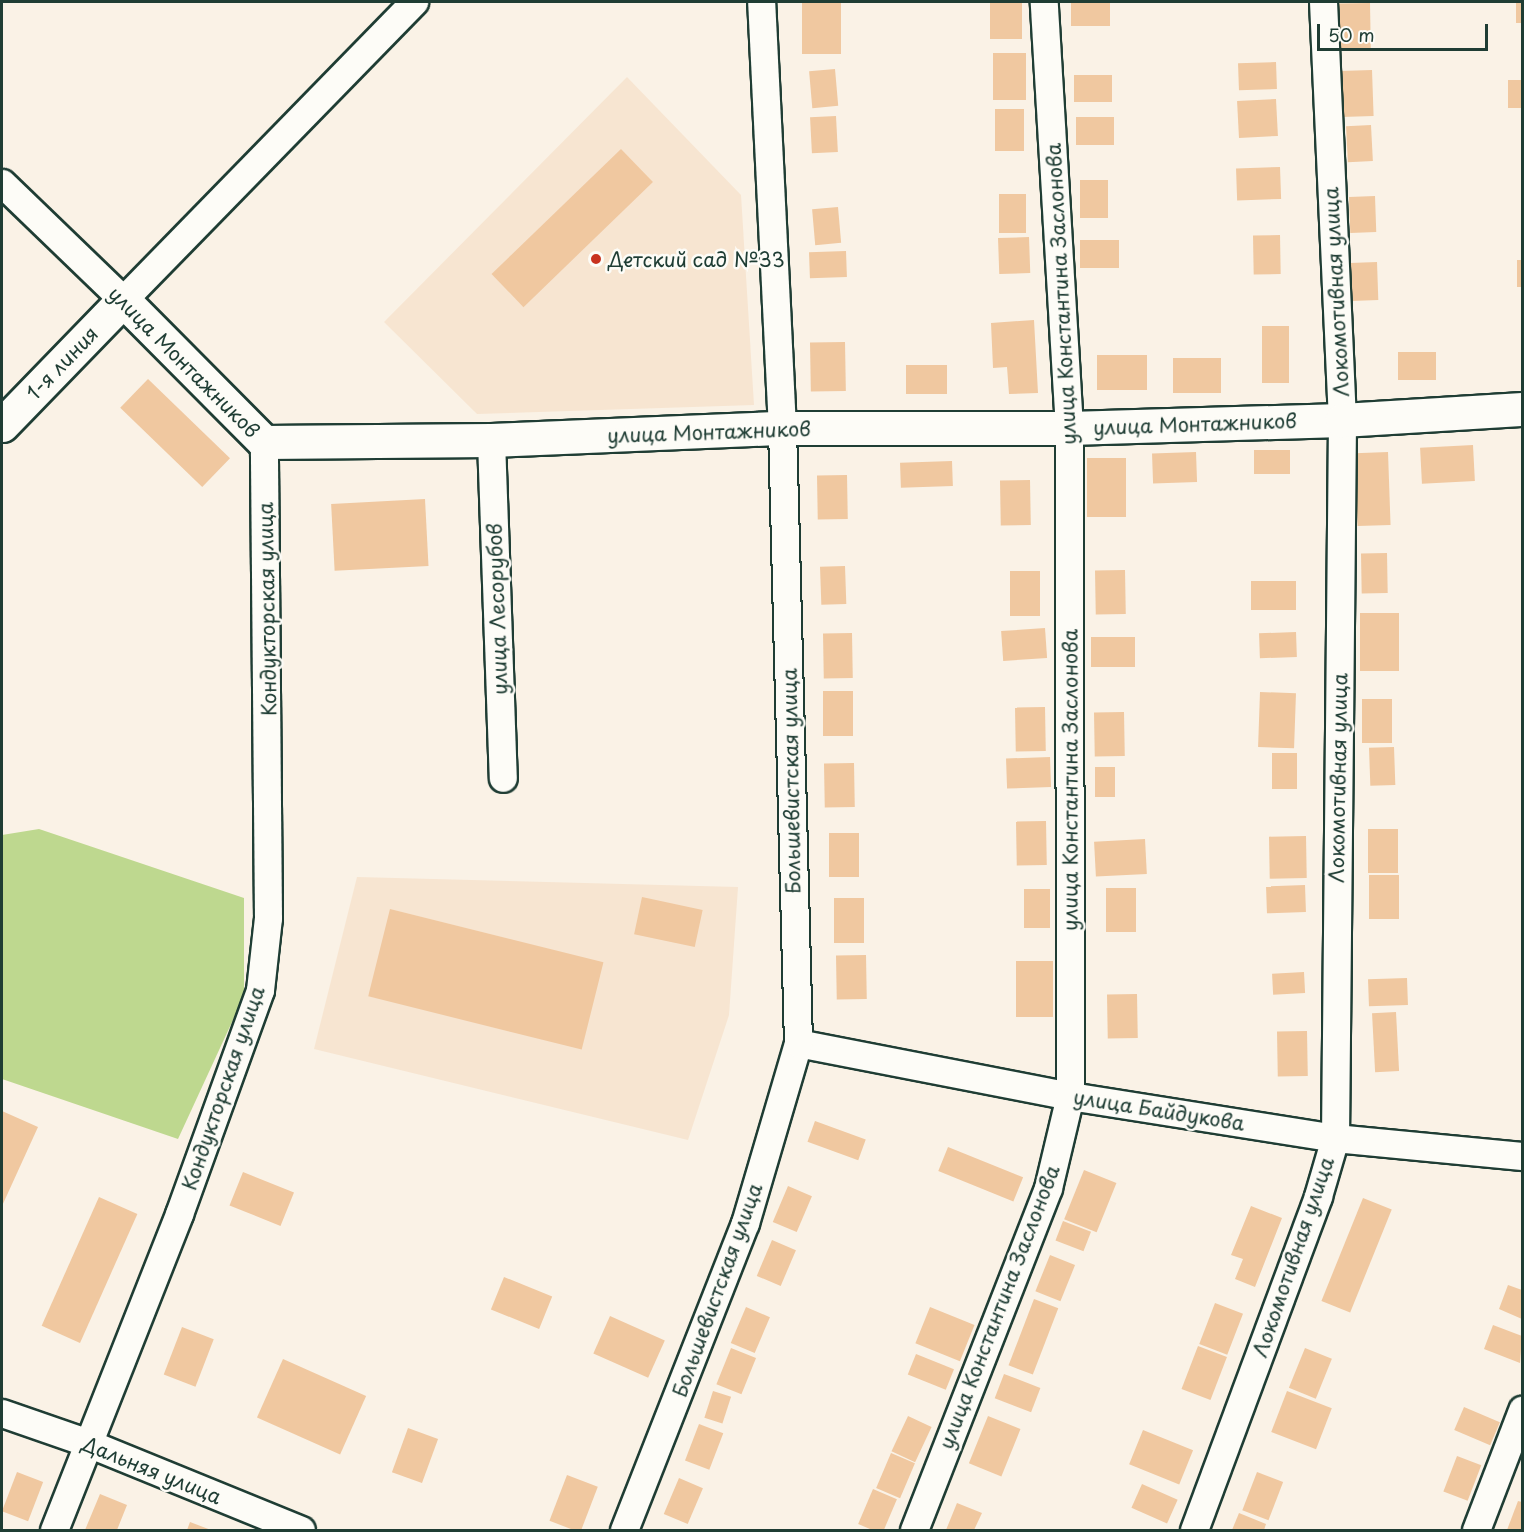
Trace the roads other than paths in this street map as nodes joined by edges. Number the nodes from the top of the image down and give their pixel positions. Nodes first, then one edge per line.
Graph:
1 (414, 2) edge
2 (760, 2) edge
3 (1044, 2) edge
4 (1323, 2) edge
5 (2, 183) edge
6 (123, 300) junction
7 (1522, 409) edge
8 (1342, 420) junction
9 (2, 425) edge
10 (782, 428) junction
11 (1069, 428) junction
12 (491, 440) junction
13 (264, 442) junction
14 (503, 778) dead end
15 (798, 1043) junction
16 (1070, 1096) junction
17 (1335, 1138) junction
18 (1522, 1156) edge
19 (1522, 1410) edge
20 (2, 1413) edge
21 (88, 1443) junction
22 (54, 1530) edge
23 (301, 1530) edge
24 (624, 1530) edge
25 (914, 1530) edge
26 (1194, 1530) edge
27 (1476, 1530) edge

1 - 6 street
2 - 10 street, Большевистская улица
3 - 11 street, улица Константина Заслонова
4 - 8 street, Локомотивная улица
5 - 6 street, улица Монтажников
6 - 9 street, 1-я линия
6 - 13 street, улица Монтажников
7 - 8 street, улица Монтажников
8 - 11 street, улица Монтажников
8 - 17 street, Локомотивная улица
10 - 11 street, улица Монтажников
10 - 12 street, улица Монтажников
10 - 15 street, Большевистская улица
11 - 16 street, улица Константина Заслонова
12 - 13 street, улица Монтажников
12 - 14 street, улица Лесорубов
13 - 21 street, Кондукторская улица
15 - 16 street, улица Байдукова
15 - 24 street, Большевистская улица
16 - 17 street, улица Байдукова
16 - 25 street, улица Константина Заслонова
17 - 18 street, улица Байдукова
17 - 26 street, Локомотивная улица
19 - 27 street
20 - 21 street, Дальняя улица
21 - 22 street, Кондукторская улица
21 - 23 street, Дальняя улица

